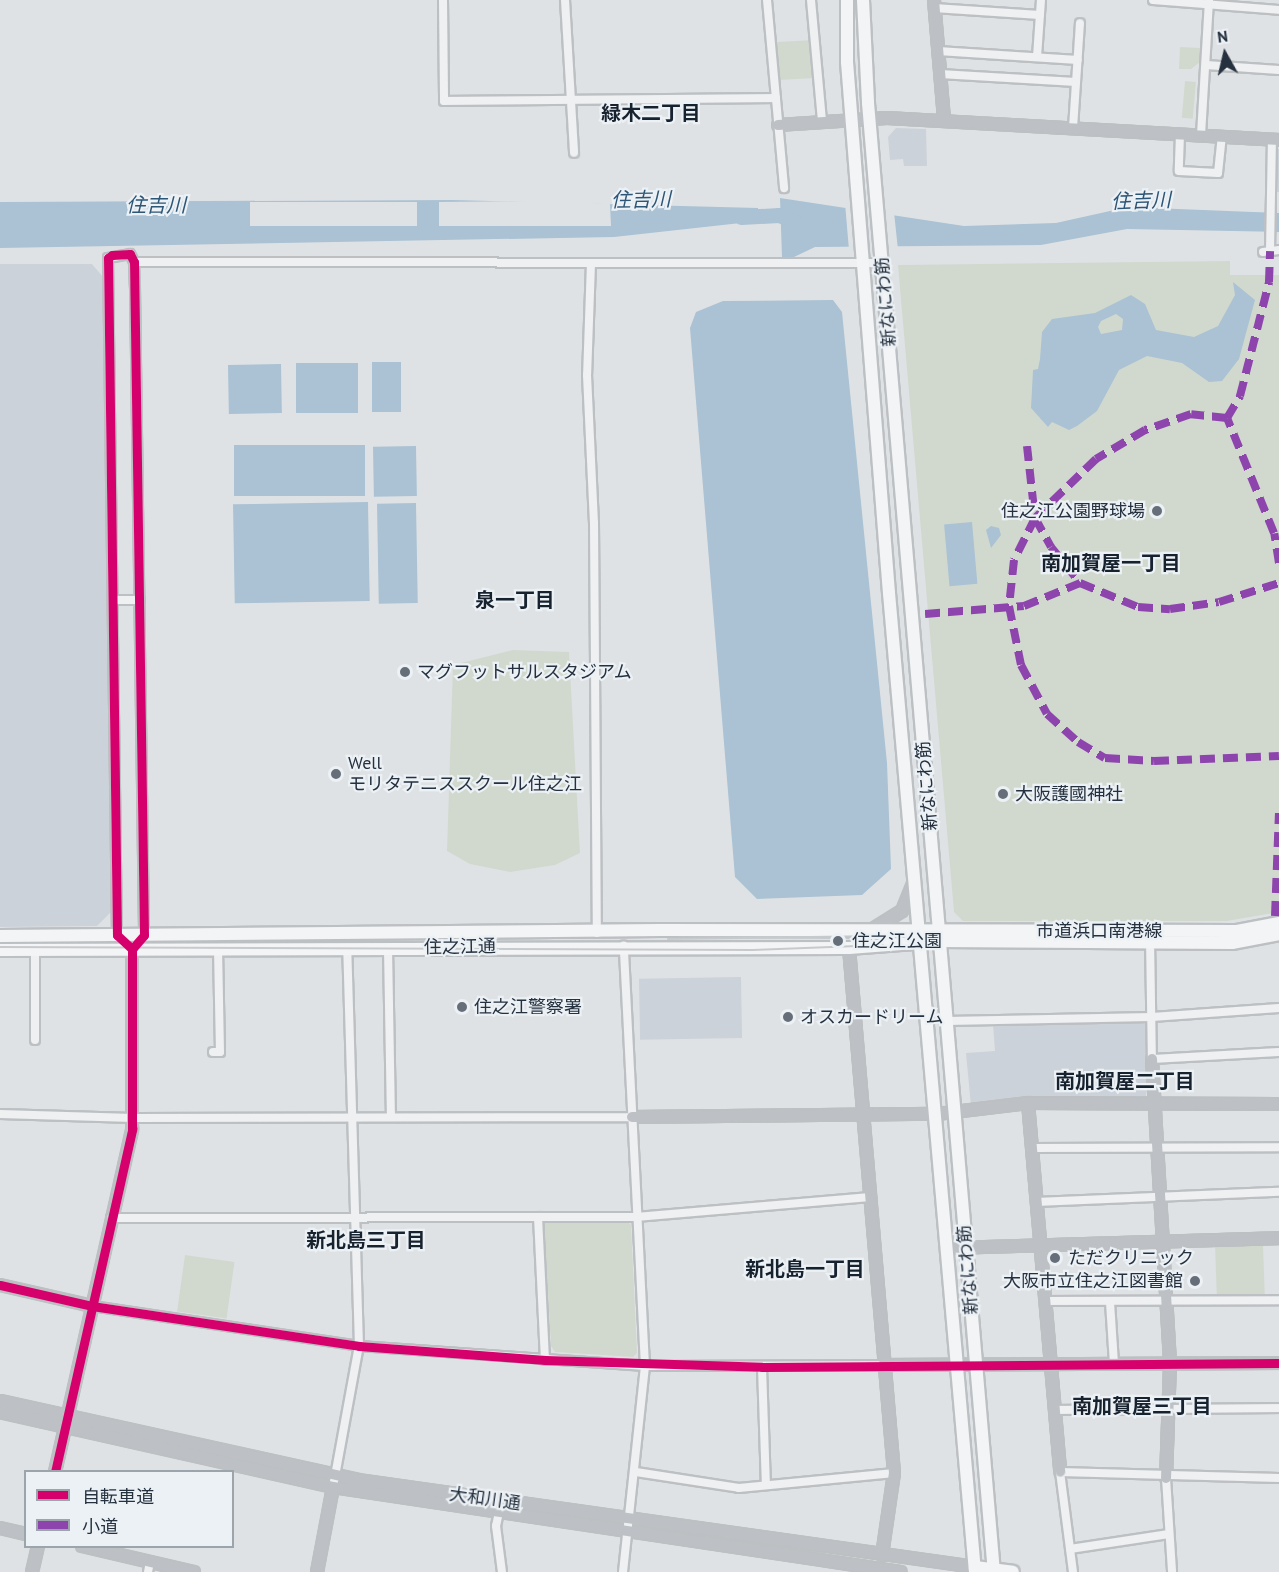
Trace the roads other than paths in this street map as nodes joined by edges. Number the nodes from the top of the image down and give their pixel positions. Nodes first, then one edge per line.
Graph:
1 (443, 0) edge
2 (565, 0) edge
3 (767, 0) edge
4 (811, 0) edge
5 (847, 0) edge
6 (863, 0) edge
7 (1041, 0) edge
8 (1153, 0) edge
9 (1209, 2) edge
10 (934, 4) edge
11 (1279, 10) edge
12 (1040, 15) junction
13 (1080, 23) dead end
14 (938, 51) junction
15 (1037, 57) junction
16 (1078, 60) junction
17 (1206, 65) junction
18 (1279, 70) edge
19 (940, 74) junction
20 (1076, 82) junction
21 (776, 98) junction
22 (570, 100) junction
23 (870, 118) junction
24 (853, 119) junction
25 (944, 120) junction
26 (822, 121) junction
27 (778, 125) junction
28 (1073, 128) junction
29 (1180, 134) junction
30 (1201, 135) junction
31 (1222, 136) junction
32 (1276, 139) edge
33 (574, 153) dead end
34 (784, 188) dead end
35 (1271, 250) edge
36 (882, 258) junction
37 (863, 259) junction
38 (134, 262) junction
39 (591, 263) junction
40 (113, 600) junction
41 (140, 600) junction
42 (914, 882) junction
43 (1279, 923) edge
44 (867, 931) junction
45 (597, 933) junction
46 (1279, 934) edge
47 (117, 935) junction
48 (144, 935) junction
49 (0, 936) edge
50 (940, 936) junction
51 (1150, 936) junction
52 (919, 937) junction
53 (624, 946) junction
54 (218, 948) junction
55 (347, 948) junction
56 (388, 948) junction
57 (849, 948) junction
58 (132, 949) junction
59 (0, 950) edge
60 (35, 950) junction
61 (1279, 1008) edge
62 (1152, 1017) junction
63 (947, 1021) junction
64 (35, 1040) dead end
65 (213, 1052) dead end
66 (1279, 1052) edge
67 (1152, 1059) junction
68 (1028, 1103) junction
69 (1153, 1103) junction
70 (1279, 1104) edge
71 (956, 1112) junction
72 (862, 1113) junction
73 (0, 1114) edge
74 (353, 1114) junction
75 (937, 1114) junction
76 (391, 1115) junction
77 (632, 1117) junction
78 (133, 1118) junction
79 (1279, 1147) edge
80 (1031, 1148) junction
81 (1156, 1148) junction
82 (1279, 1191) edge
83 (1160, 1196) junction
84 (869, 1197) junction
85 (1036, 1202) junction
86 (638, 1216) junction
87 (538, 1217) junction
88 (111, 1218) junction
89 (354, 1219) junction
90 (1279, 1238) edge
91 (1164, 1241) junction
92 (1040, 1244) junction
93 (966, 1247) junction
94 (948, 1248) junction
95 (0, 1285) edge
96 (1279, 1300) edge
97 (1045, 1301) junction
98 (1110, 1302) junction
99 (1168, 1302) junction
100 (92, 1306) junction
101 (359, 1346) junction
102 (545, 1360) junction
103 (1279, 1363) edge
104 (958, 1364) junction
105 (976, 1364) junction
106 (1050, 1364) junction
107 (1114, 1364) junction
108 (1170, 1364) junction
109 (884, 1365) junction
110 (645, 1366) junction
111 (762, 1367) junction
112 (0, 1401) edge
113 (1279, 1408) edge
114 (1169, 1409) junction
115 (1055, 1410) junction
116 (0, 1412) edge
117 (66, 1421) junction
118 (55, 1470) edge
119 (636, 1472) junction
120 (1060, 1472) junction
121 (894, 1473) junction
122 (1166, 1478) junction
123 (1279, 1478) edge
124 (334, 1482) junction
125 (766, 1485) junction
126 (499, 1512) junction
127 (628, 1525) junction
128 (0, 1528) edge
129 (24, 1534) edge
130 (1169, 1534) junction
131 (38, 1548) edge
132 (88, 1548) edge
133 (1070, 1549) junction
134 (882, 1555) junction
135 (149, 1567) edge
136 (878, 1570) edge
137 (975, 1570) edge
138 (994, 1571) edge
139 (32, 1572) edge
140 (194, 1572) edge
141 (317, 1572) edge
142 (502, 1572) edge
143 (623, 1572) edge
144 (901, 1572) edge
145 (1013, 1572) edge
146 (1073, 1572) edge
147 (1172, 1572) edge

1 - 22 street
2 - 22 street
3 - 21 street
4 - 26 street
5 - 24 main road, 新なにわ筋
6 - 23 main road, 新なにわ筋
7 - 12 street
8 - 9 street
9 - 11 street
9 - 17 street
10 - 12 street
10 - 14 street
12 - 15 street
13 - 16 street
14 - 15 street
14 - 19 street
15 - 16 street
16 - 20 street
17 - 18 street
17 - 30 street
19 - 20 street
19 - 25 street
20 - 28 street
21 - 22 street
21 - 27 street
22 - 33 street
23 - 24 street
23 - 25 street
23 - 36 main road, 新なにわ筋
24 - 26 street
24 - 37 main road, 新なにわ筋
25 - 28 street
26 - 27 street
27 - 34 street
28 - 29 street
29 - 30 street
29 - 31 street
30 - 31 street
31 - 32 street
32 - 35 street
36 - 37 street
36 - 50 main road, 新なにわ筋
37 - 39 street
37 - 42 main road, 新なにわ筋
38 - 39 street
38 - 40 street
38 - 41 street
39 - 45 street
40 - 41 street
40 - 47 street
41 - 48 street
42 - 44 street
42 - 52 main road, 新なにわ筋
43 - 51 main road, 市道浜口南港線
44 - 45 main road, 住之江通
44 - 52 main road, 住之江通
45 - 48 main road, 住之江通
46 - 51 main road, 市道浜口南港線
47 - 48 main road, 住之江通
47 - 49 main road, 住之江通
47 - 58 street
48 - 58 street
50 - 51 main road, 市道浜口南港線
50 - 52 main road, 市道浜口南港線
50 - 63 main road, 新なにわ筋
51 - 62 street
52 - 57 main road, 住之江通
52 - 75 main road, 新なにわ筋
53 - 56 main road, 住之江通
53 - 57 main road, 住之江通
53 - 77 street
54 - 55 main road, 住之江通
54 - 58 main road, 住之江通
54 - 65 street
55 - 56 main road, 住之江通
55 - 74 street
56 - 76 street
57 - 72 street
58 - 60 main road, 住之江通
58 - 78 street
59 - 60 main road, 住之江通
60 - 64 street
61 - 62 street
62 - 63 street
62 - 67 street
63 - 71 main road, 新なにわ筋
66 - 67 street
67 - 69 street
68 - 69 street
68 - 71 street
68 - 80 street
69 - 70 street
69 - 81 street
71 - 75 street
71 - 93 main road, 新なにわ筋
72 - 75 street
72 - 77 street
72 - 84 street
73 - 78 street
74 - 76 street
74 - 78 street
74 - 89 street
75 - 94 main road, 新なにわ筋
76 - 77 street
77 - 86 street
78 - 88 street
79 - 81 street
80 - 81 street
80 - 85 street
81 - 83 street
82 - 83 street
83 - 85 street
83 - 91 street
84 - 86 street
84 - 109 street
85 - 92 street
86 - 87 street
86 - 110 street
87 - 89 street
87 - 102 street
88 - 89 street
88 - 100 street
89 - 101 street
90 - 91 street
91 - 92 street
91 - 99 street
92 - 93 street
92 - 97 street
93 - 94 street
93 - 105 main road, 新なにわ筋
94 - 104 main road, 新なにわ筋
95 - 100 street
96 - 99 street
97 - 98 street
97 - 106 street
98 - 99 street
98 - 107 street
99 - 108 street
100 - 101 street
100 - 117 street
101 - 102 street
101 - 124 street
102 - 110 street
103 - 108 street
104 - 105 street
104 - 109 street
104 - 137 main road, 新なにわ筋
105 - 106 street
105 - 138 main road, 新なにわ筋
106 - 107 street
106 - 115 street
107 - 108 street
108 - 114 street
109 - 111 street
109 - 121 street
110 - 111 street
110 - 119 street
111 - 125 street
112 - 117 street, 大和川通
113 - 114 street
114 - 115 street
114 - 122 street
115 - 120 street
116 - 117 street, 大和川通
117 - 118 street
117 - 124 street, 大和川通
119 - 125 street
119 - 127 street
120 - 122 street
120 - 133 street
121 - 125 street
121 - 134 street
122 - 123 street
122 - 130 street
124 - 126 street, 大和川通
124 - 127 street, 大和川通
124 - 141 street
126 - 127 street, 大和川通
126 - 142 street
127 - 134 street, 大和川通
127 - 136 street, 大和川通
127 - 143 street
128 - 129 street
130 - 133 street
130 - 147 street
131 - 139 street
132 - 135 street
133 - 146 street
134 - 137 street, 大和川通
135 - 140 street
136 - 144 street, 大和川通
137 - 138 main road
138 - 145 main road

